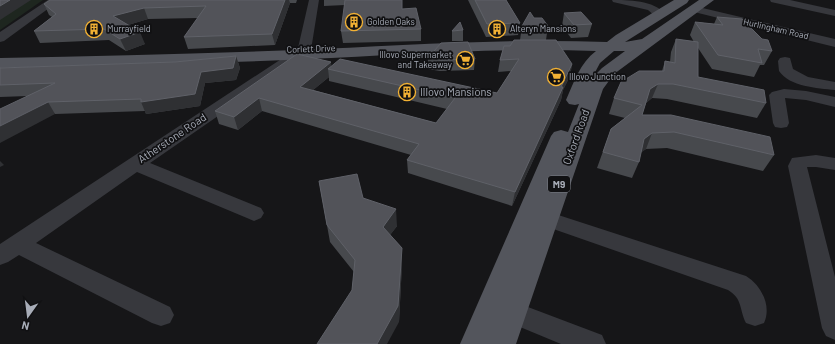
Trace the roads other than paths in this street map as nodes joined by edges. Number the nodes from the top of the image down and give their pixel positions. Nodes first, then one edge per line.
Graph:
1 (55, 0) edge
2 (314, 0) edge
3 (617, 0) edge
4 (708, 0) edge
5 (775, 0) edge
6 (794, 0) edge
7 (633, 2) edge
8 (688, 5) edge
9 (835, 8) edge
10 (835, 13) edge
11 (659, 14) junction
12 (0, 38) edge
13 (835, 42) edge
14 (616, 43) junction
15 (645, 43) junction
16 (570, 45) junction
17 (299, 52) junction
18 (0, 56) edge
19 (594, 60) junction
20 (785, 61) dead end
21 (0, 63) edge
22 (835, 86) edge
23 (835, 102) edge
24 (781, 123) dead end
25 (134, 164) junction
26 (835, 164) edge
27 (254, 213) dead end
28 (546, 219) junction
29 (9, 250) edge
30 (512, 312) junction
31 (161, 315) dead end
32 (755, 315) dead end
33 (835, 328) edge
34 (476, 344) edge
35 (500, 344) edge
36 (592, 344) edge

1 - 12 street
2 - 17 street
3 - 7 street
4 - 8 main road, Oxford Road / M9
5 - 10 street
6 - 9 street
7 - 11 street
8 - 11 main road, Oxford Road / M9
8 - 13 street, Hurlingham Road
8 - 15 main road, Oxford Road / M9
11 - 14 main road, Oxford Road / M9
14 - 15 main road
14 - 16 main road, Corlett Drive
14 - 17 main road, Corlett Drive
14 - 19 main road, Oxford Road / M9
15 - 28 main road, Oxford Road / M9
16 - 17 main road, Corlett Drive
16 - 19 main road
17 - 18 main road, Corlett Drive
17 - 21 main road, Corlett Drive
17 - 25 street, Atherstone Road
19 - 34 main road, Oxford Road / M9
20 - 22 street
23 - 24 street
25 - 27 street
25 - 29 street, Atherstone Road
26 - 33 street
28 - 30 main road, Oxford Road / M9
28 - 32 street
29 - 31 street
30 - 35 main road, Oxford Road / M9
30 - 36 street

